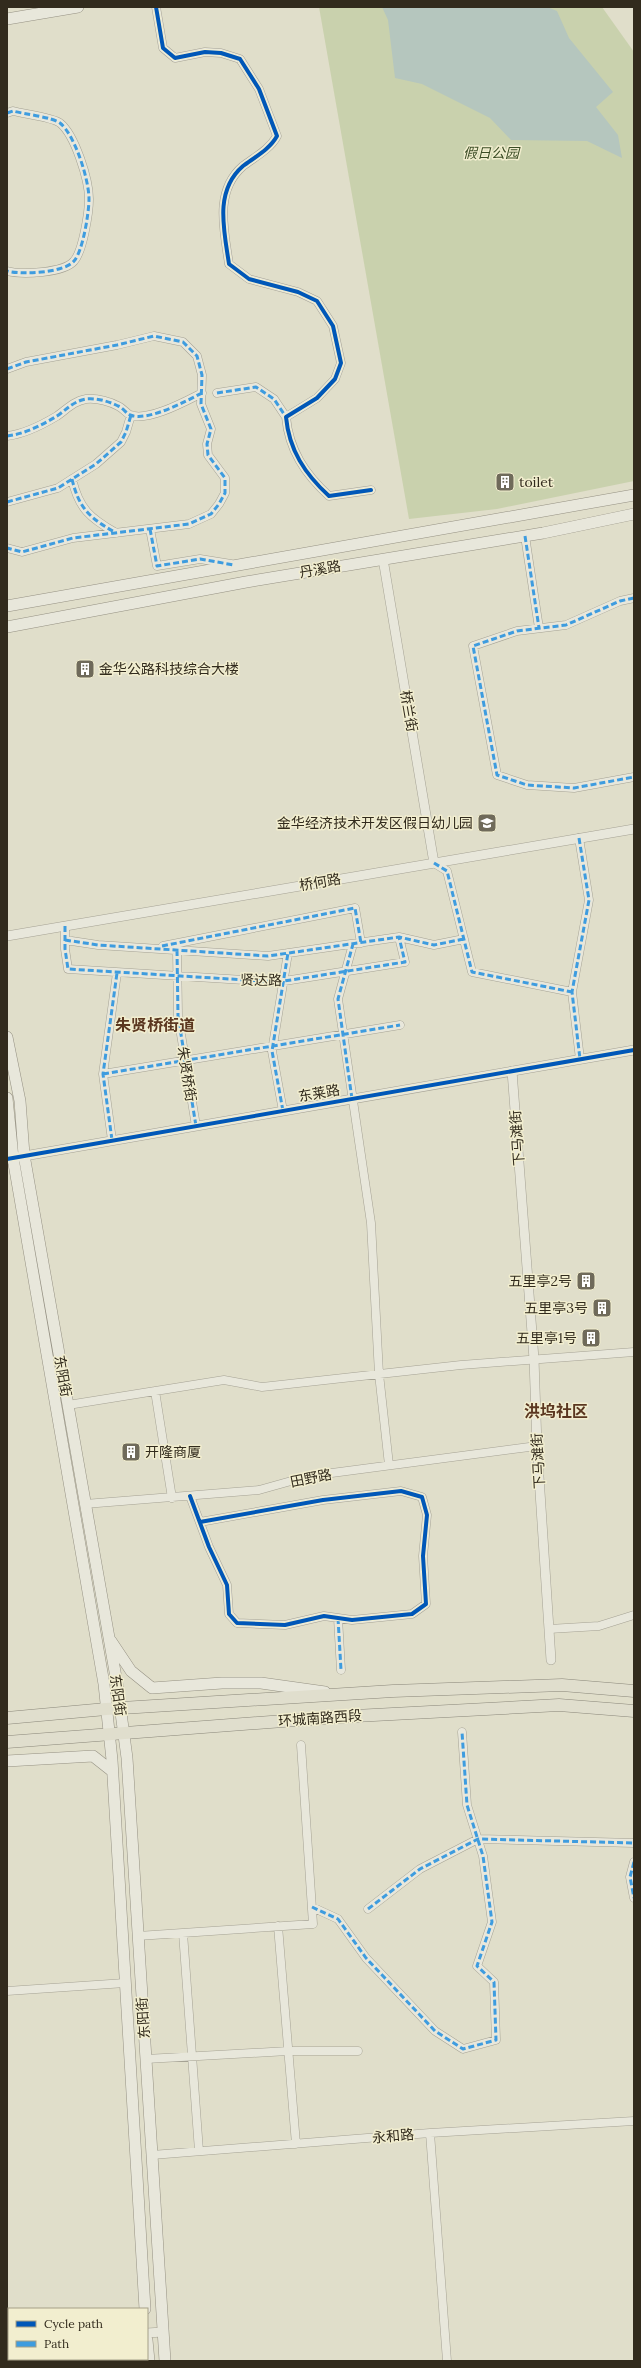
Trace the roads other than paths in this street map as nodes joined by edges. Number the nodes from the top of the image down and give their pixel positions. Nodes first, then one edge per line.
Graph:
1 (78, 7) edge
2 (156, 7) edge
3 (7, 19) edge
4 (7, 113) edge
5 (7, 271) edge
6 (7, 369) edge
7 (202, 393) junction
8 (217, 393) dead end
9 (131, 415) junction
10 (286, 417) junction
11 (7, 436) edge
12 (72, 479) junction
13 (371, 490) dead end
14 (634, 495) edge
15 (7, 502) edge
16 (634, 514) edge
17 (150, 529) junction
18 (116, 533) junction
19 (524, 536) junction
20 (7, 548) edge
21 (383, 559) junction
22 (234, 565) junction
23 (634, 598) edge
24 (7, 606) edge
25 (7, 627) edge
26 (539, 628) junction
27 (634, 777) edge
28 (634, 829) edge
29 (580, 838) junction
30 (434, 863) junction
31 (65, 926) junction
32 (7, 936) edge
33 (399, 937) junction
34 (464, 938) junction
35 (65, 940) junction
36 (357, 943) junction
37 (151, 948) junction
38 (177, 950) junction
39 (288, 953) junction
40 (346, 971) junction
41 (117, 973) junction
42 (177, 976) junction
43 (285, 981) junction
44 (572, 992) junction
45 (400, 1025) dead end
46 (343, 1033) junction
47 (7, 1037) edge
48 (273, 1045) junction
49 (634, 1050) edge
50 (185, 1059) junction
51 (580, 1059) junction
52 (512, 1071) junction
53 (103, 1074) junction
54 (352, 1099) junction
55 (7, 1101) edge
56 (283, 1111) junction
57 (196, 1126) junction
58 (112, 1140) junction
59 (24, 1155) junction
60 (10, 1158) edge
61 (634, 1352) edge
62 (534, 1359) junction
63 (380, 1374) junction
64 (155, 1391) junction
65 (68, 1405) junction
66 (537, 1446) junction
67 (390, 1465) junction
68 (190, 1496) junction
69 (172, 1498) junction
70 (86, 1504) junction
71 (200, 1522) junction
72 (634, 1615) edge
73 (338, 1618) junction
74 (549, 1630) junction
75 (109, 1638) junction
76 (551, 1660) dead end
77 (341, 1670) dead end
78 (634, 1691) edge
79 (342, 1694) junction
80 (106, 1709) junction
81 (120, 1709) junction
82 (634, 1711) edge
83 (7, 1718) edge
84 (109, 1732) junction
85 (462, 1732) dead end
86 (124, 1733) junction
87 (7, 1742) edge
88 (301, 1745) dead end
89 (7, 1761) edge
90 (112, 1771) junction
91 (478, 1839) junction
92 (634, 1843) edge
93 (634, 1862) edge
94 (634, 1898) edge
95 (312, 1906) junction
96 (368, 1909) dead end
97 (278, 1926) junction
98 (183, 1933) junction
99 (138, 1936) junction
100 (125, 1983) junction
101 (7, 1991) edge
102 (358, 2051) dead end
103 (288, 2052) junction
104 (192, 2058) junction
105 (146, 2059) junction
106 (634, 2120) edge
107 (430, 2133) junction
108 (296, 2144) junction
109 (199, 2152) junction
110 (152, 2155) junction
111 (145, 2308) edge
112 (163, 2332) junction
113 (148, 2333) edge
114 (148, 2350) edge
115 (149, 2361) edge
116 (165, 2361) edge
117 (447, 2361) edge

1 - 3 main road
2 - 10 street
4 - 5 street
6 - 7 street
7 - 9 street
7 - 17 street
8 - 10 street
9 - 11 street
9 - 12 street
10 - 13 street
12 - 15 street
12 - 18 street
14 - 22 main road, 丹溪路
16 - 19 main road, 丹溪路
17 - 18 street
17 - 22 street
18 - 20 street
19 - 21 main road, 丹溪路
19 - 26 street
21 - 25 main road, 丹溪路
21 - 30 street, 桥兰街
22 - 24 main road, 丹溪路
23 - 26 street
26 - 27 street
28 - 29 street, 桥何路
29 - 30 street, 桥何路
29 - 44 street
30 - 31 street, 桥何路
30 - 34 street
31 - 32 street, 桥何路
31 - 35 street, 贤达路
33 - 34 street
33 - 36 street
33 - 40 street, 贤达路
34 - 44 street
35 - 37 street
35 - 41 street, 贤达路
36 - 37 street
36 - 39 street
36 - 40 street
37 - 38 street
38 - 39 street
38 - 42 street, 朱贤桥街
39 - 43 street
40 - 43 street, 贤达路
40 - 46 street
41 - 42 street, 贤达路
41 - 53 street
42 - 43 street, 贤达路
42 - 50 street, 朱贤桥街
43 - 48 street
44 - 51 street
45 - 46 street
46 - 48 street
46 - 54 street
47 - 59 main road, 东阳街
48 - 50 street
48 - 56 street
49 - 51 street, 东莱路
50 - 53 street
50 - 57 street, 朱贤桥街
51 - 52 street, 东莱路
52 - 54 street, 东莱路
52 - 62 street, 下马滩街
53 - 58 street
54 - 56 street, 东莱路
54 - 63 street
55 - 60 main road, 东阳街
56 - 57 street, 东莱路
57 - 58 street, 东莱路
58 - 59 street, 东莱路
59 - 60 street, 东莱路
59 - 65 main road, 东阳街
60 - 80 main road, 东阳街
61 - 62 street
62 - 63 street
62 - 66 street, 下马滩街
63 - 64 street
63 - 67 street
64 - 65 street
64 - 69 street
65 - 70 main road, 东阳街
66 - 67 street, 田野路
66 - 74 street, 下马滩街
67 - 68 street, 田野路
68 - 69 street, 田野路
68 - 71 street
69 - 70 street, 田野路
70 - 75 main road, 东阳街
71 - 73 street
71 - 73 street
72 - 74 street
73 - 77 street
74 - 76 street, 下马滩街
75 - 79 main road
75 - 81 main road, 东阳街
78 - 79 main road, 环城南路西段
79 - 81 main road, 环城南路西段
80 - 81 main road, 环城南路西段
80 - 83 main road, 环城南路西段
80 - 84 main road, 东阳街
81 - 86 main road, 东阳街
82 - 86 main road, 环城南路西段
84 - 86 main road, 环城南路西段
84 - 87 main road, 环城南路西段
84 - 90 main road, 东阳街
85 - 91 street
86 - 99 main road, 东阳街
88 - 95 street
89 - 90 main road
90 - 100 main road, 东阳街
91 - 92 street
91 - 95 street
91 - 96 street
93 - 94 street
95 - 97 street
97 - 98 street
97 - 103 street
98 - 99 street
98 - 104 street
99 - 105 main road, 东阳街
100 - 101 street
100 - 111 main road, 东阳街
102 - 103 street
103 - 104 street
103 - 108 street
104 - 105 street
104 - 109 street
105 - 110 main road, 东阳街
106 - 107 street, 永和路
107 - 108 street, 永和路
107 - 117 street
108 - 109 street, 永和路
109 - 110 street, 永和路
110 - 112 main road, 东阳街
112 - 113 street
112 - 116 main road, 东阳街
114 - 115 main road

